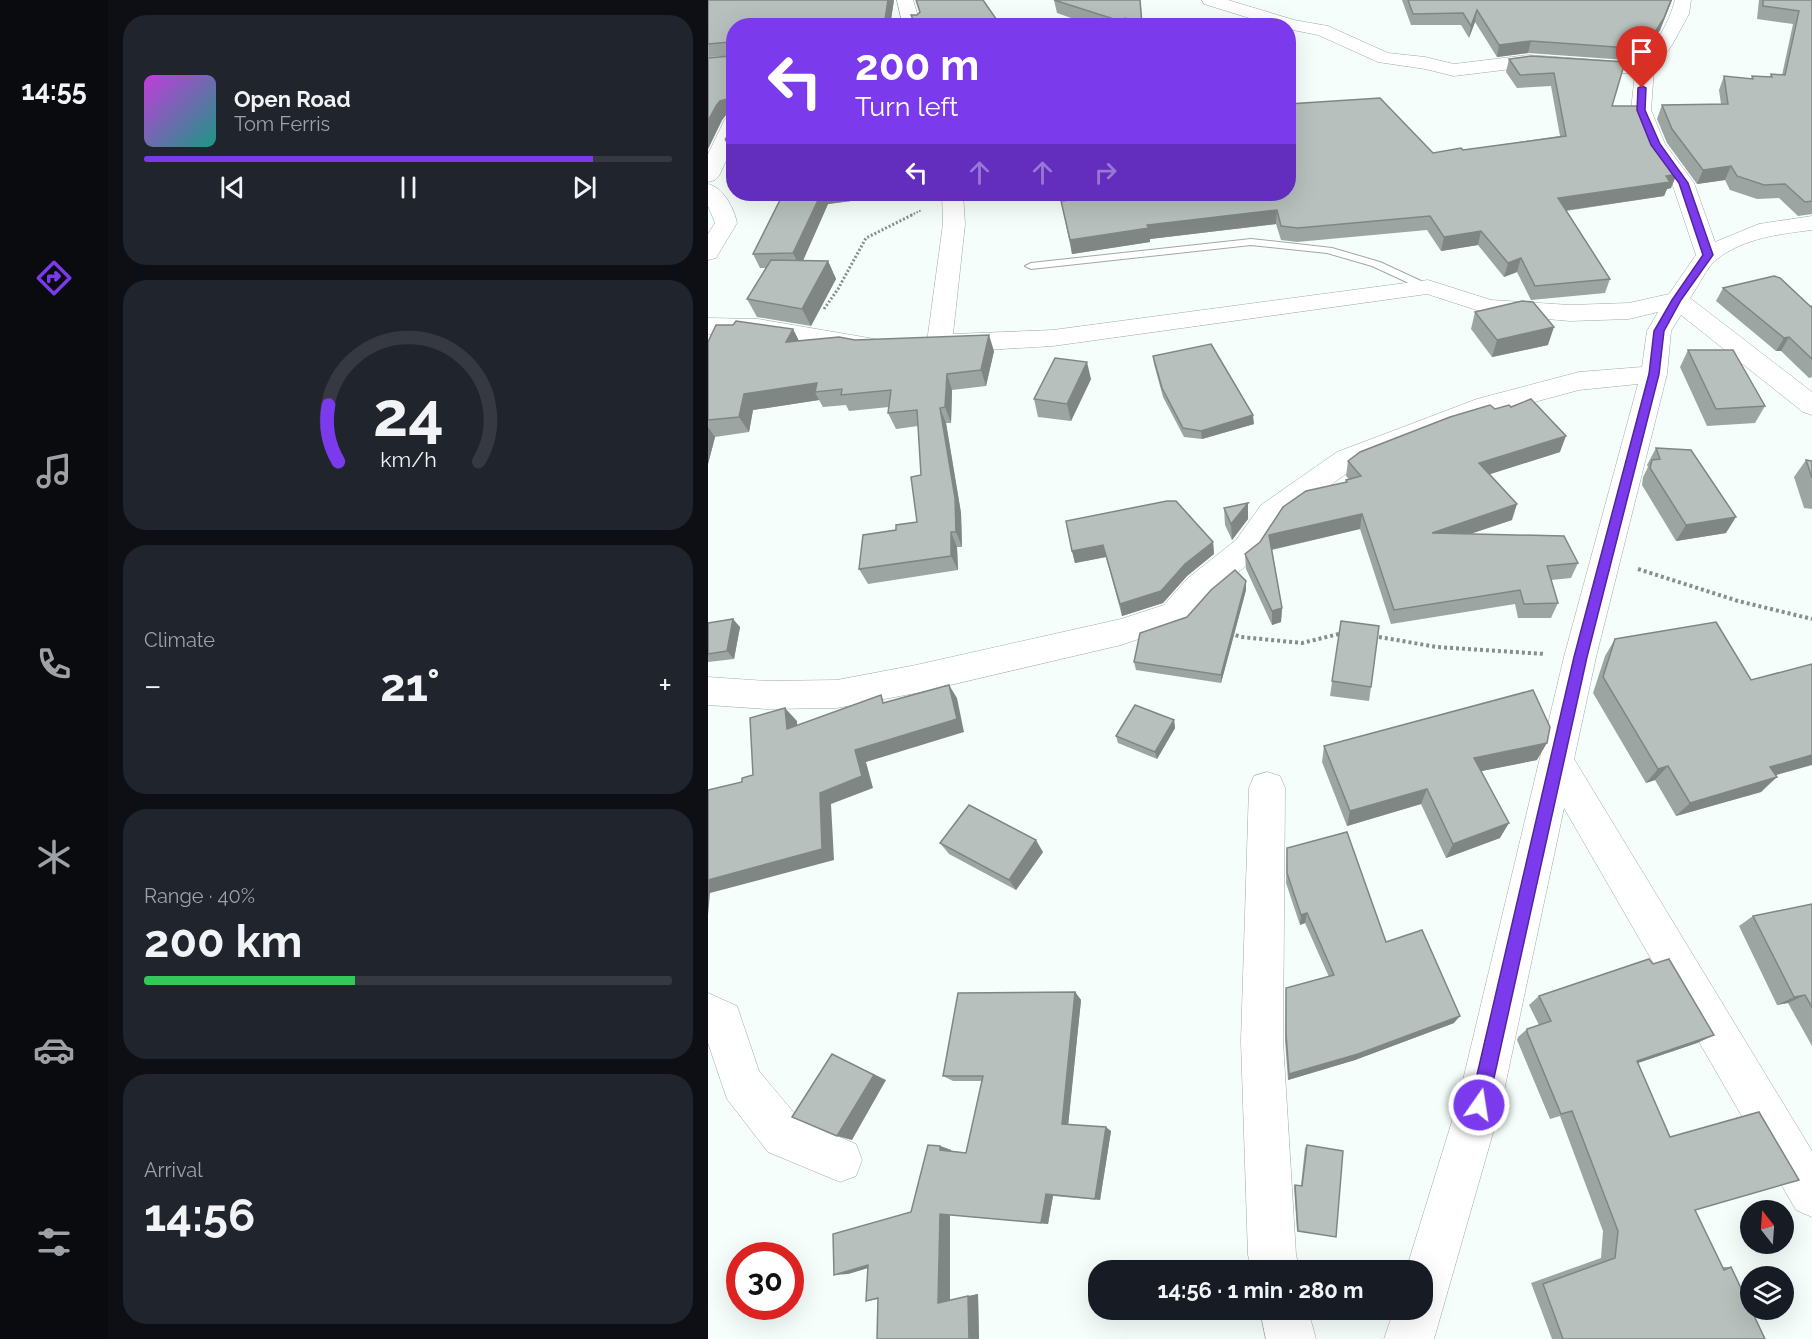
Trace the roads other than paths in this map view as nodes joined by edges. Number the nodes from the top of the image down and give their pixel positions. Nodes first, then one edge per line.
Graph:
1 (905, 0) edge
2 (1210, 0) edge
3 (1683, 0) edge
4 (910, 18) edge
5 (1267, 18) edge
6 (1296, 27) edge
7 (1645, 69) junction
8 (726, 138) edge
9 (708, 176) edge
10 (708, 190) edge
11 (952, 201) edge
12 (1812, 223) edge
13 (708, 253) edge
14 (1708, 255) junction
15 (1031, 266) dead end
16 (1428, 287) junction
17 (1677, 300) junction
18 (708, 326) edge
19 (917, 343) junction
20 (1654, 374) junction
21 (1812, 406) edge
22 (708, 692) edge
23 (1558, 764) junction
24 (1267, 788) dead end
25 (708, 1014) edge
26 (840, 1160) dead end
27 (1812, 1194) edge
28 (1273, 1260) edge
29 (1433, 1260) edge
30 (1286, 1320) edge
31 (1415, 1320) edge
32 (1291, 1339) edge
33 (1410, 1339) edge

1 - 4 street
2 - 5 street
3 - 7 street
6 - 7 street
7 - 14 street
8 - 9 street
10 - 13 street
11 - 19 street
12 - 14 street
14 - 17 street
15 - 16 lane
16 - 17 street
16 - 19 street
17 - 20 street
17 - 21 street
18 - 19 street
20 - 22 street
20 - 23 street
23 - 27 street
23 - 29 street
24 - 28 street
25 - 26 street
30 - 32 street
31 - 33 street

